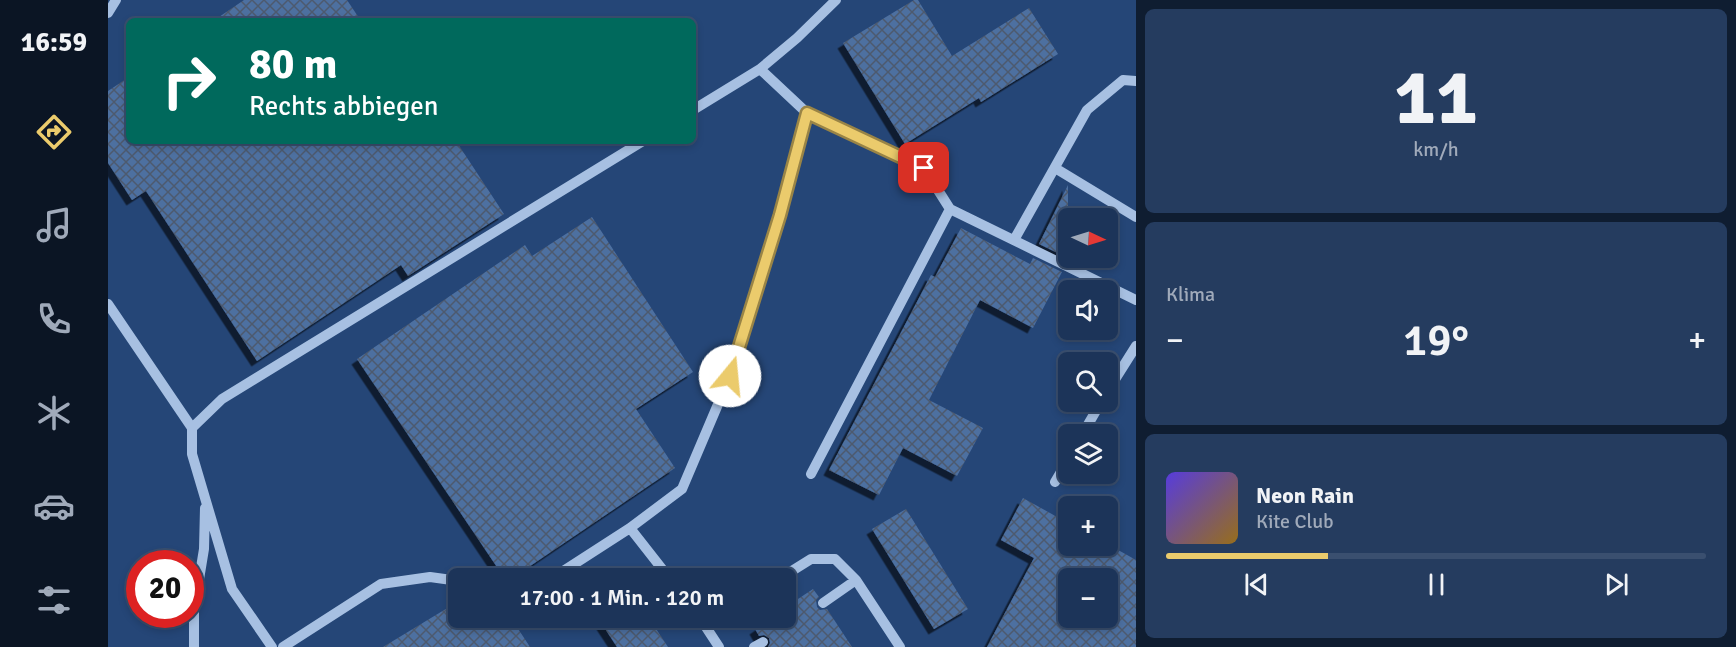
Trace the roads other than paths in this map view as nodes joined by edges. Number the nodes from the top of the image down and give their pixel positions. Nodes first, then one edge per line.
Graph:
1 (117, 0) edge
2 (836, 0) edge
3 (108, 13) edge
4 (760, 69) junction
5 (1136, 81) edge
6 (696, 108) edge
7 (807, 113) junction
8 (638, 144) edge
9 (1054, 168) junction
10 (950, 209) junction
11 (1136, 217) edge
12 (1014, 240) junction
13 (1136, 300) edge
14 (108, 304) edge
15 (1136, 346) edge
16 (1118, 375) edge
17 (192, 428) junction
18 (811, 474) dead end
19 (1058, 477) edge
20 (1055, 482) dead end
21 (206, 499) junction
22 (630, 528) junction
23 (567, 568) edge
24 (661, 568) edge
25 (796, 569) edge
26 (448, 579) edge
27 (856, 580) junction
28 (823, 603) dead end
29 (706, 628) edge
30 (194, 647) edge
31 (272, 647) edge
32 (283, 647) edge
33 (718, 647) edge
34 (900, 647) edge

1 - 3 lane
2 - 4 lane
4 - 6 lane
4 - 7 lane
5 - 9 lane
7 - 10 lane
7 - 22 lane
8 - 17 lane
9 - 11 lane
9 - 12 lane
10 - 12 lane
10 - 18 lane
12 - 13 lane
14 - 17 lane
15 - 16 lane
17 - 21 lane
19 - 20 lane
21 - 30 lane
21 - 31 lane
22 - 23 lane
22 - 24 lane
25 - 27 lane
26 - 32 lane
27 - 28 lane
27 - 34 lane
29 - 33 lane

